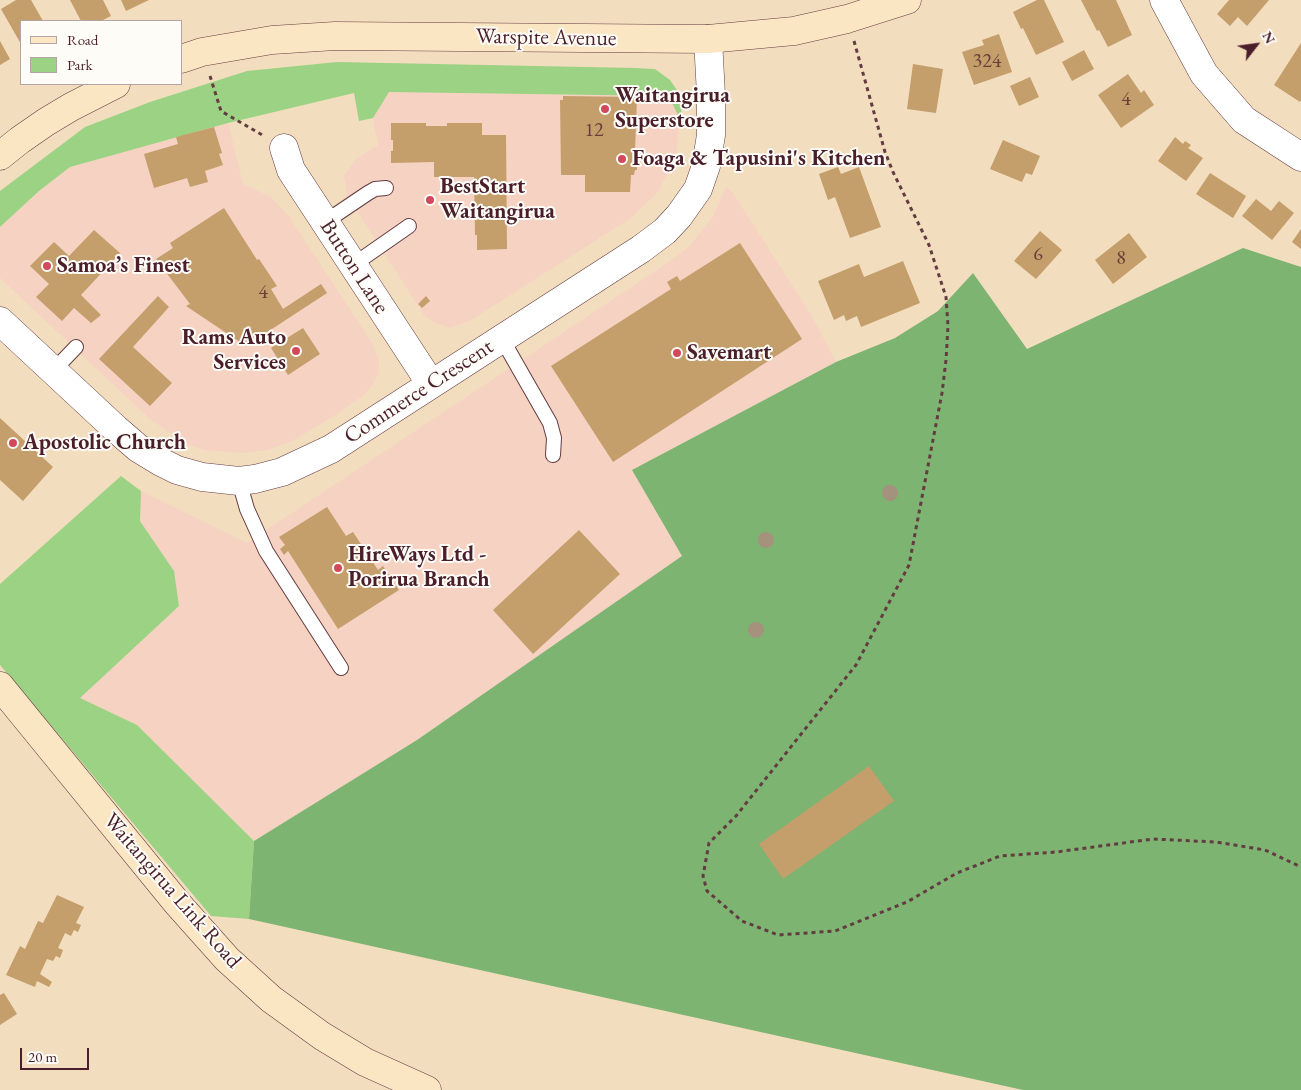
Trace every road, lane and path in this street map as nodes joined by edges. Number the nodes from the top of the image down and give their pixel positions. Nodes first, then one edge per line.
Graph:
1 (907, 0) edge
2 (1164, 0) edge
3 (847, 19) junction
4 (708, 40) junction
5 (192, 56) edge
6 (114, 85) edge
7 (284, 148) joint
8 (0, 156) edge
9 (1301, 158) edge
10 (386, 188) dead end
11 (325, 222) junction
12 (409, 226) dead end
13 (353, 265) junction
14 (0, 321) edge
15 (502, 339) junction
16 (76, 347) dead end
17 (54, 370) junction
18 (431, 384) junction
19 (553, 455) dead end
20 (239, 481) junction
21 (341, 668) dead end
22 (0, 686) edge
23 (1301, 867) edge
24 (427, 1090) edge

1 - 3 main road, Warspite Avenue
2 - 9 street
3 - 4 main road, Warspite Avenue
3 - 23 path
4 - 5 main road, Warspite Avenue
4 - 15 street, Commerce Crescent
5 - 7 path
6 - 8 main road
7 - 11 street, Button Lane
10 - 11 lane
11 - 13 street, Button Lane
12 - 13 lane
13 - 18 street, Button Lane
14 - 17 street, Commerce Crescent
15 - 18 street, Commerce Crescent
15 - 19 lane
16 - 17 lane
17 - 20 street, Commerce Crescent
18 - 20 street, Commerce Crescent
20 - 21 lane
22 - 24 main road, Waitangirua Link Road

